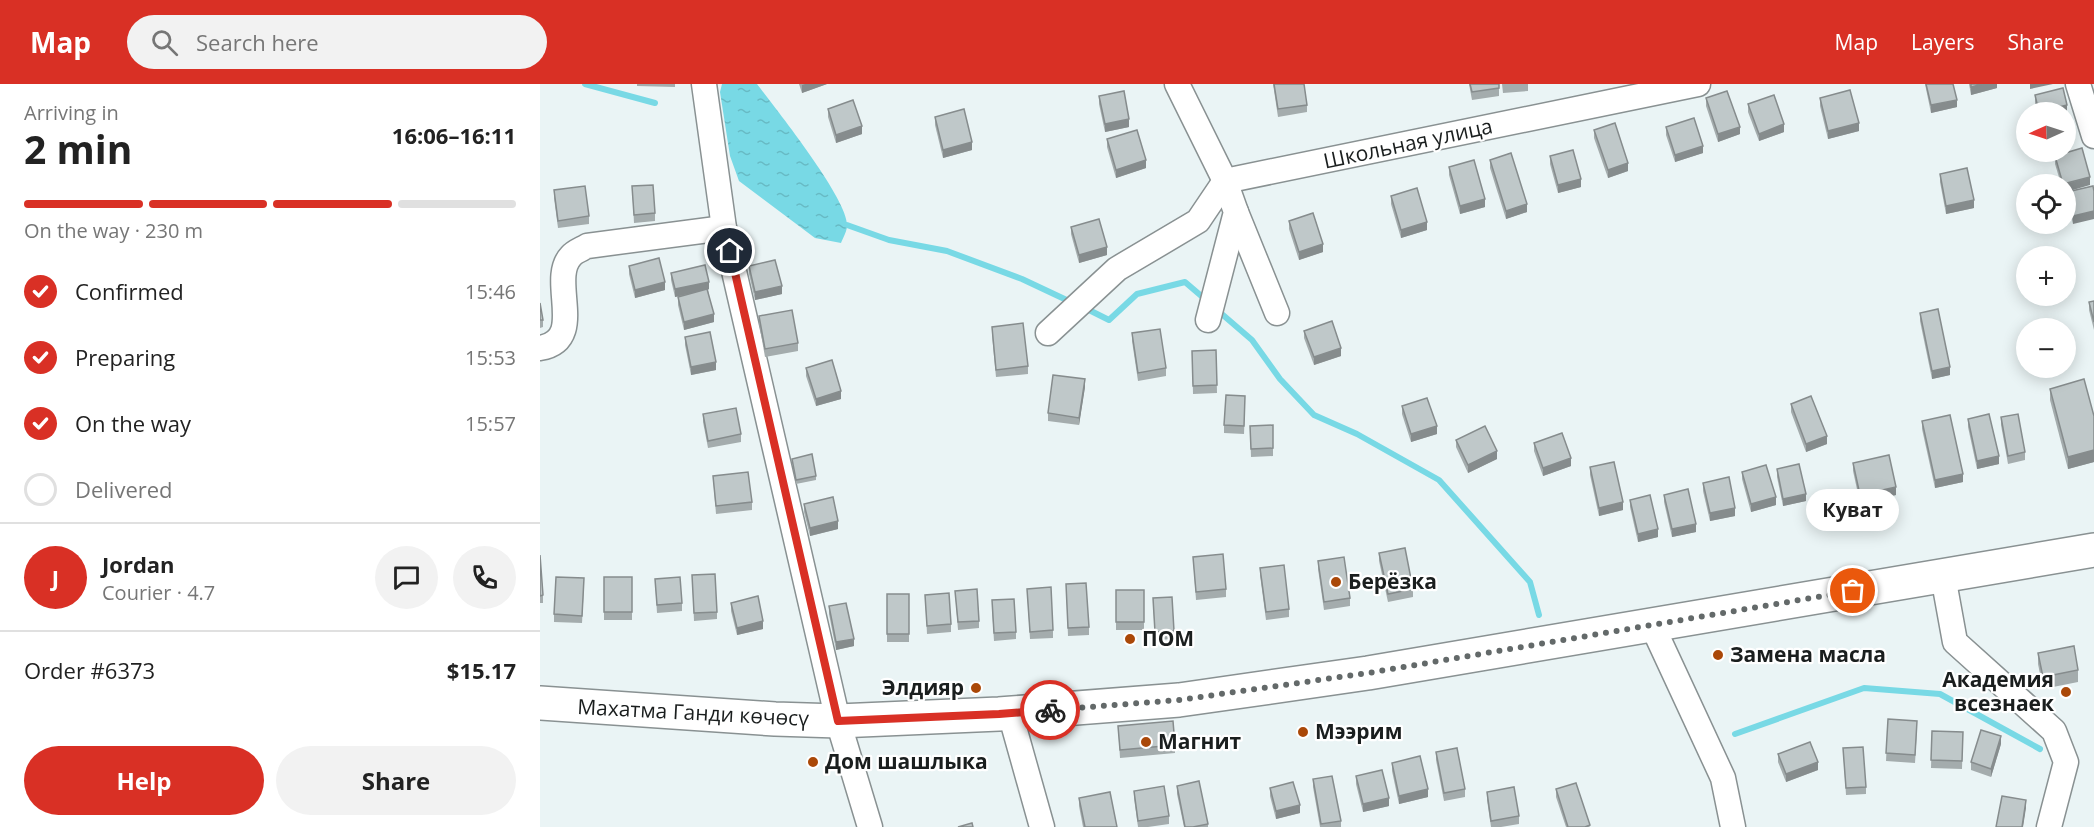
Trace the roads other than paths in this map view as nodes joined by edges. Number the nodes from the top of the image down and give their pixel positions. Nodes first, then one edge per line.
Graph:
1 (704, 84) edge
2 (1177, 84) edge
3 (1698, 84) edge
4 (2078, 84) edge
5 (2094, 136) edge
6 (1225, 182) junction
7 (1236, 212) junction
8 (724, 228) junction
9 (1277, 313) dead end
10 (1208, 320) dead end
11 (1048, 333) dead end
12 (540, 348) edge
13 (2094, 550) edge
14 (1943, 576) junction
15 (1652, 625) junction
16 (540, 703) edge
17 (1010, 713) junction
18 (838, 721) junction
19 (870, 827) edge
20 (1042, 827) edge
21 (1733, 827) edge
22 (2049, 827) edge

1 - 8 street
2 - 6 street
3 - 6 street, Школьная улица
4 - 5 street
6 - 7 street
6 - 11 street
7 - 9 street
7 - 10 street
8 - 12 street
8 - 18 street
13 - 14 main road, Махатма Ганди көчөсү
14 - 15 main road, Махатма Ганди көчөсү
14 - 22 street
15 - 17 main road, Махатма Ганди көчөсү
15 - 21 street
16 - 18 main road, Махатма Ганди көчөсү
17 - 18 main road, Махатма Ганди көчөсү
17 - 20 street
18 - 19 street

